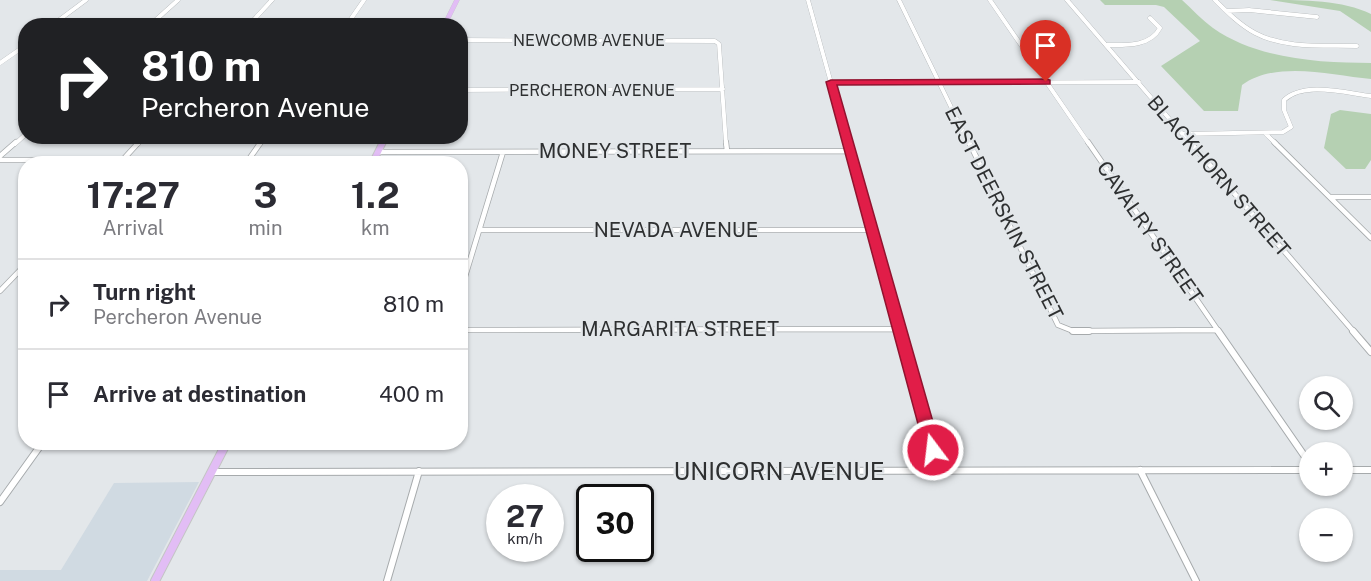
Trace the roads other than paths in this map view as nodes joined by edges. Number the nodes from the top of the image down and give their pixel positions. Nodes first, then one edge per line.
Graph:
1 (86, 0) edge
2 (178, 0) edge
3 (272, 0) edge
4 (364, 0) edge
5 (457, 0) edge
6 (808, 0) edge
7 (899, 0) edge
8 (990, 0) edge
9 (1067, 0) edge
10 (1215, 0) edge
11 (1227, 10) junction
12 (1317, 16) dead end
13 (62, 18) edge
14 (158, 18) edge
15 (255, 18) edge
16 (352, 18) edge
17 (448, 18) edge
18 (1150, 18) dead end
19 (468, 40) edge
20 (1107, 45) junction
21 (1357, 46) dead end
22 (18, 51) edge
23 (0, 63) edge
24 (831, 82) junction
25 (1046, 82) junction
26 (1139, 82) junction
27 (939, 83) junction
28 (723, 89) junction
29 (468, 90) edge
30 (1371, 96) edge
31 (1183, 134) junction
32 (1266, 134) junction
33 (18, 141) edge
34 (138, 144) edge
35 (382, 144) edge
36 (727, 151) junction
37 (851, 151) junction
38 (378, 152) junction
39 (504, 152) junction
40 (127, 156) edge
41 (376, 156) edge
42 (0, 158) edge
43 (18, 159) edge
44 (1330, 197) junction
45 (1371, 198) edge
46 (873, 230) junction
47 (480, 231) junction
48 (1371, 238) edge
49 (468, 268) edge
50 (18, 272) edge
51 (0, 291) edge
52 (900, 329) junction
53 (468, 330) edge
54 (1218, 330) junction
55 (1371, 352) edge
56 (1299, 448) edge
57 (38, 450) edge
58 (223, 450) edge
59 (1140, 470) junction
60 (1299, 470) edge
61 (1353, 470) edge
62 (1371, 470) edge
63 (419, 471) junction
64 (939, 471) junction
65 (212, 472) junction
66 (0, 502) edge
67 (155, 581) edge
68 (387, 581) edge
69 (1196, 581) edge

1 - 13 street
2 - 14 street
3 - 15 street
4 - 16 street
5 - 17 main road
6 - 24 street
7 - 27 street, EAST DEERSKIN STREET
8 - 25 street, CAVALRY STREET
9 - 20 street, BLACKHORN STREET
10 - 11 street
11 - 12 street
11 - 21 street
18 - 20 street
19 - 28 street, NEWCOMB AVENUE
20 - 26 street, BLACKHORN STREET
22 - 23 street
24 - 27 street
24 - 37 street
25 - 26 street
25 - 27 street
25 - 54 street, CAVALRY STREET
26 - 31 street, BLACKHORN STREET
27 - 54 street, EAST DEERSKIN STREET
28 - 29 street, PERCHERON AVENUE
28 - 36 street
30 - 32 street
31 - 32 street
31 - 55 street, BLACKHORN STREET
32 - 44 street
33 - 42 street
34 - 40 street
35 - 38 main road
36 - 37 street, MONEY STREET
36 - 39 street, MONEY STREET
37 - 46 street
38 - 39 street, MONEY STREET
38 - 41 main road
39 - 47 street
42 - 43 street
44 - 45 street
44 - 48 street
46 - 47 street, NEVADA AVENUE
46 - 52 street
47 - 49 street
50 - 51 street
52 - 53 street, MARGARITA STREET
52 - 64 street
54 - 56 street, CAVALRY STREET
57 - 66 street
58 - 65 main road
59 - 60 street, UNICORN AVENUE
59 - 64 street, UNICORN AVENUE
59 - 69 street
61 - 62 street
63 - 64 street, UNICORN AVENUE
63 - 65 street, UNICORN AVENUE
63 - 68 street
65 - 67 main road

